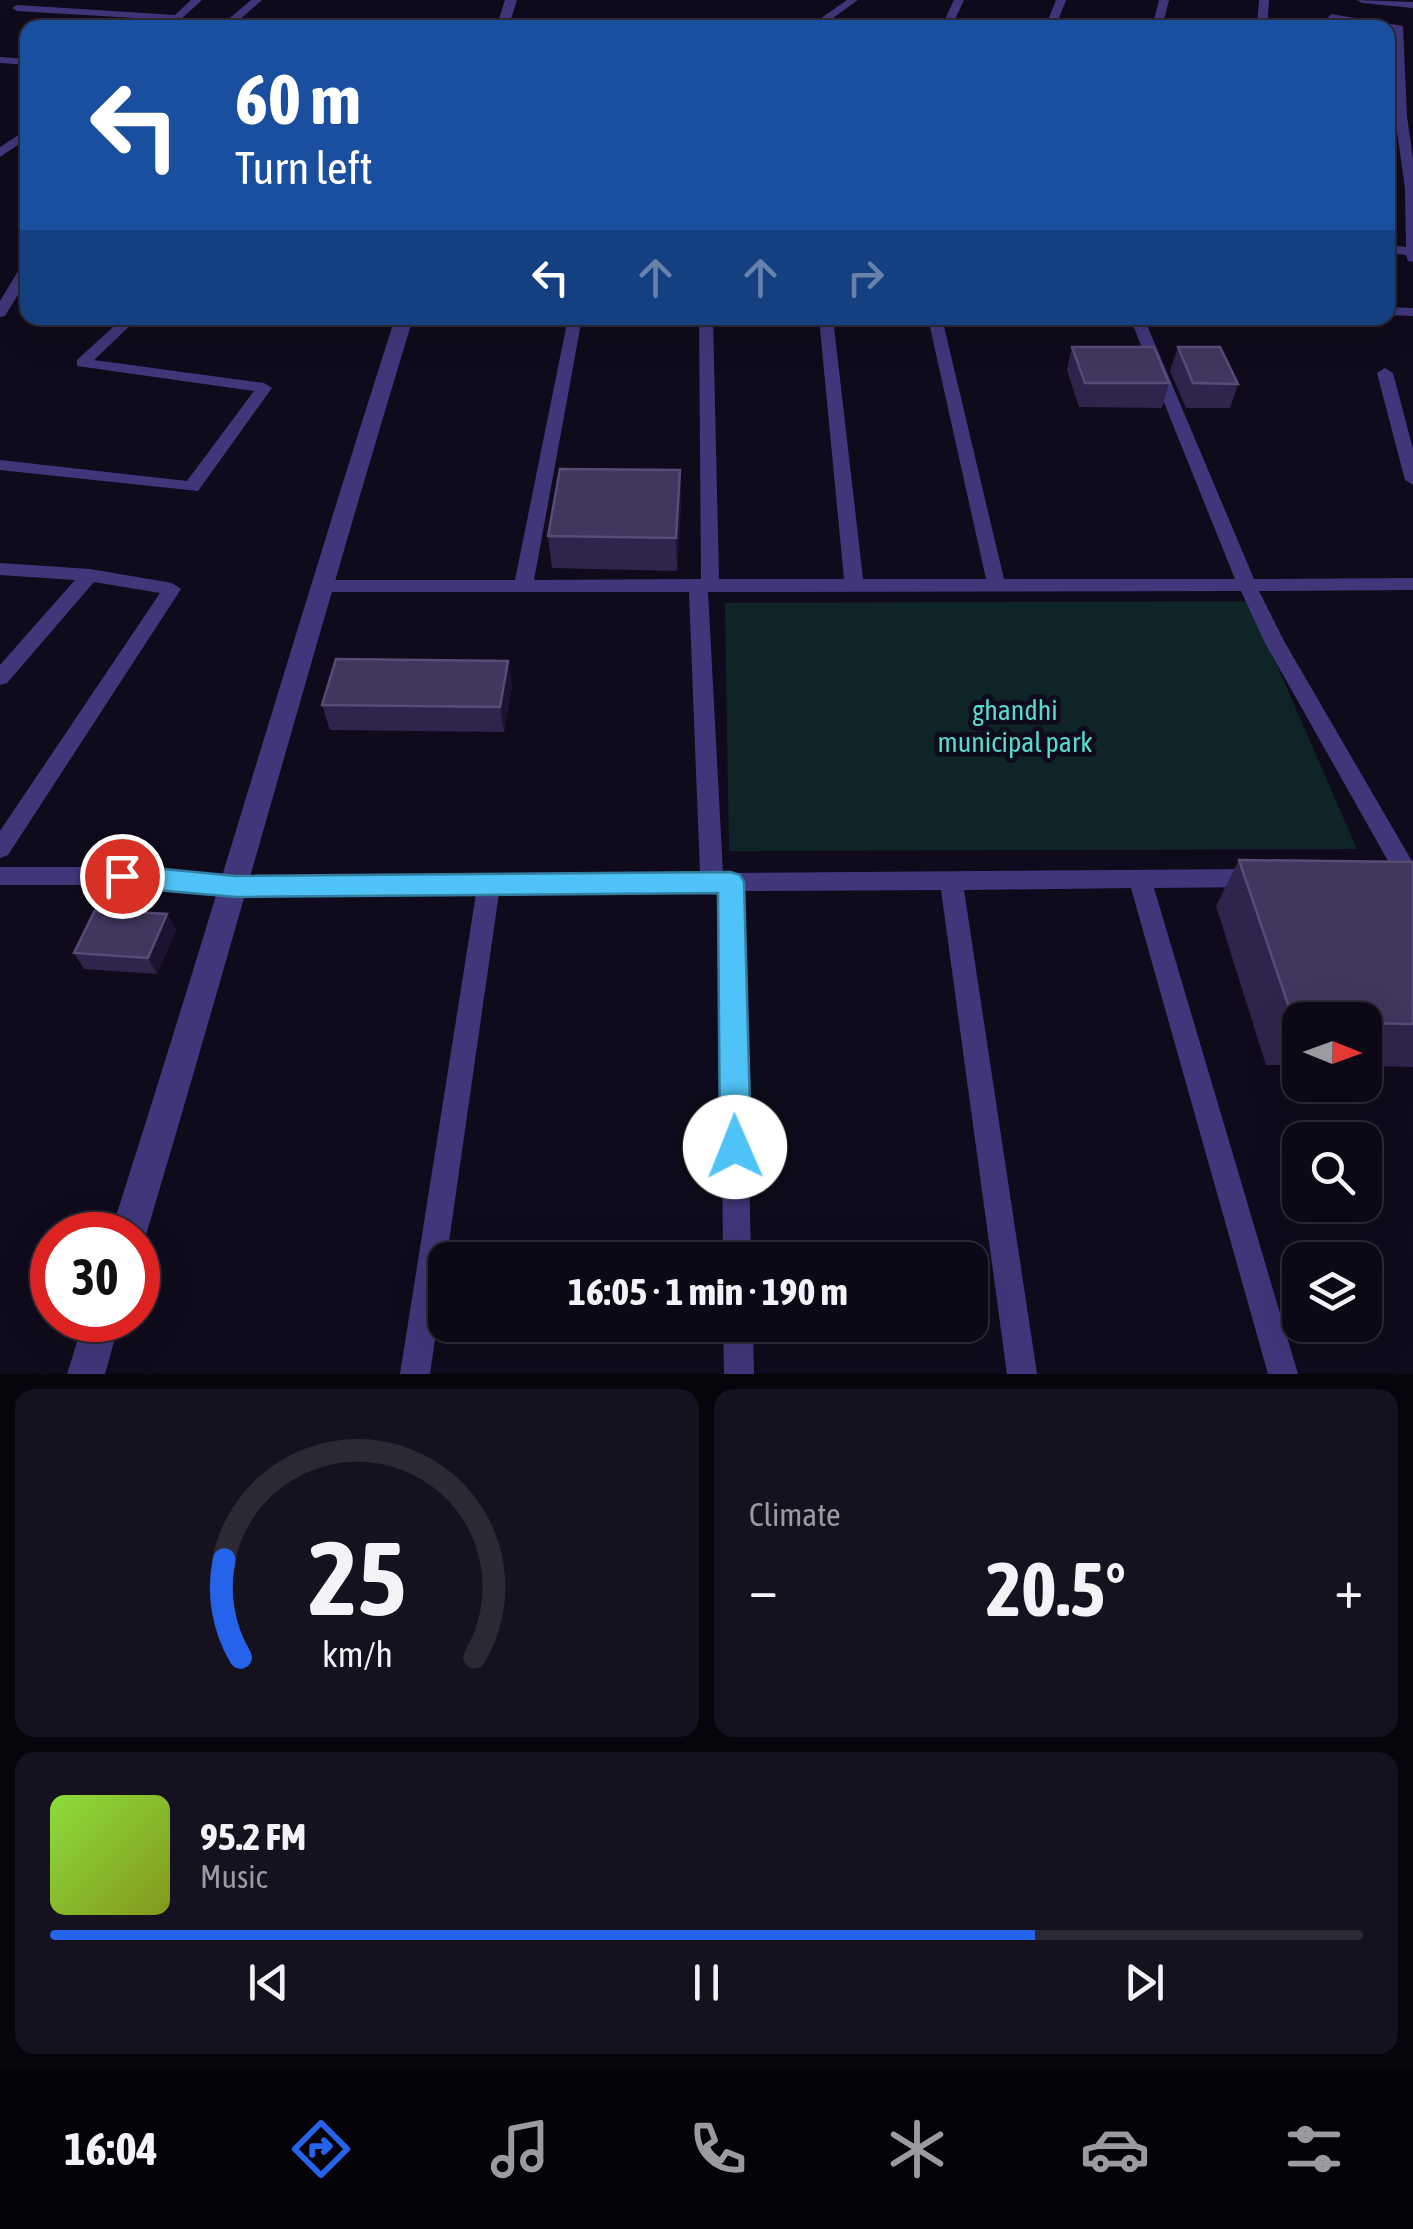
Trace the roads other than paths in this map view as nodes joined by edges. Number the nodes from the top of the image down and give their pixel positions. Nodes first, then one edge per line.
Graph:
1 (197, 0) edge
2 (257, 0) edge
3 (854, 0) edge
4 (1362, 0) edge
5 (1413, 5) edge
6 (17, 8) edge
7 (178, 17) junction
8 (175, 20) edge
9 (233, 20) edge
10 (824, 20) edge
11 (1395, 26) edge
12 (1413, 254) edge
13 (20, 279) edge
14 (0, 313) edge
15 (123, 325) edge
16 (402, 325) edge
17 (574, 325) edge
18 (706, 325) edge
19 (827, 325) edge
20 (937, 325) edge
21 (1141, 325) edge
22 (1385, 372) dead end
23 (0, 465) edge
24 (1413, 480) edge
25 (0, 570) edge
26 (90, 576) junction
27 (704, 584) junction
28 (854, 584) junction
29 (996, 584) junction
30 (1413, 584) edge
31 (1248, 585) junction
32 (320, 586) junction
33 (523, 587) junction
34 (0, 678) edge
35 (0, 849) edge
36 (0, 876) edge
37 (1274, 878) edge
38 (1140, 879) junction
39 (1406, 879) edge
40 (951, 880) junction
41 (722, 882) junction
42 (489, 884) junction
43 (236, 886) junction
44 (135, 1212) edge
45 (736, 1242) edge
46 (95, 1342) edge
47 (738, 1342) edge
48 (86, 1374) edge
49 (415, 1374) edge
50 (739, 1374) edge
51 (1022, 1374) edge
52 (1283, 1374) edge

1 - 7 street
2 - 9 street
3 - 10 street
4 - 5 street
6 - 7 street
7 - 8 street
11 - 12 street
13 - 14 street
15 - 23 street
16 - 32 street
17 - 33 street
18 - 27 street
19 - 28 street
20 - 29 street
21 - 31 street
22 - 24 street
25 - 26 street
26 - 34 street
26 - 35 street
27 - 28 street
27 - 33 street
27 - 41 street
28 - 29 street
29 - 31 street
30 - 31 street
31 - 39 street
32 - 33 street
32 - 43 street
36 - 43 street
37 - 38 street
38 - 40 street
38 - 52 street
40 - 41 street
40 - 51 street
41 - 42 street
41 - 45 street
42 - 43 street
42 - 49 street
43 - 44 street
46 - 48 street
47 - 50 street

